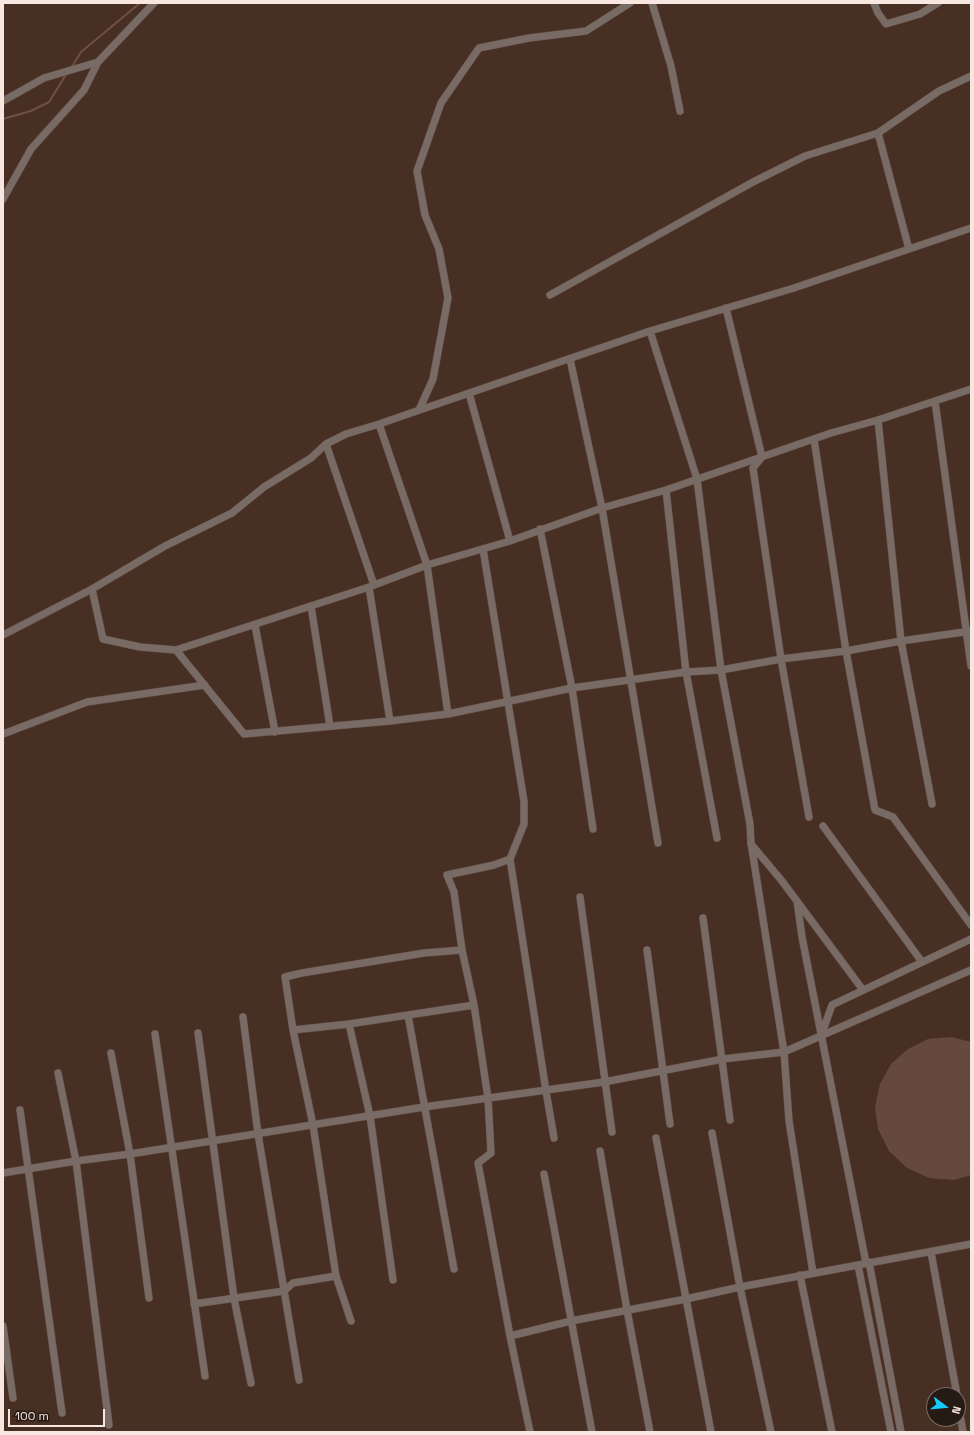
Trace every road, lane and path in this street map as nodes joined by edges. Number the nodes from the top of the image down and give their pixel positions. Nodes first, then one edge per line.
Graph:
1 (154, 3) edge
2 (630, 3) edge
3 (652, 3) edge
4 (874, 3) edge
5 (938, 3) edge
6 (98, 62) junction
7 (971, 76) edge
8 (3, 101) edge
9 (680, 111) dead end
10 (878, 133) junction
11 (3, 198) edge
12 (971, 228) edge
13 (909, 249) junction
14 (550, 294) dead end
15 (726, 308) junction
16 (650, 331) junction
17 (570, 358) junction
18 (971, 389) edge
19 (469, 393) junction
20 (935, 401) junction
21 (418, 410) junction
22 (878, 420) junction
23 (379, 424) junction
24 (814, 438) junction
25 (326, 444) junction
26 (762, 458) junction
27 (697, 479) junction
28 (666, 490) junction
29 (602, 508) junction
30 (540, 529) junction
31 (510, 541) junction
32 (483, 549) junction
33 (427, 565) junction
34 (371, 586) junction
35 (92, 589) junction
36 (311, 606) junction
37 (254, 624) junction
38 (968, 632) edge
39 (3, 636) edge
40 (901, 641) junction
41 (176, 650) junction
42 (846, 651) junction
43 (781, 659) junction
44 (971, 666) edge
45 (721, 670) junction
46 (686, 672) junction
47 (632, 680) junction
48 (205, 685) junction
49 (572, 688) junction
50 (508, 702) junction
51 (448, 714) junction
52 (390, 721) junction
53 (330, 726) junction
54 (275, 732) junction
55 (3, 734) edge
56 (932, 804) dead end
57 (809, 817) dead end
58 (823, 826) dead end
59 (593, 829) dead end
60 (717, 838) dead end
61 (658, 843) dead end
62 (751, 843) junction
63 (510, 859) junction
64 (580, 897) dead end
65 (797, 902) junction
66 (703, 918) dead end
67 (971, 925) edge
68 (971, 939) edge
69 (462, 950) junction
70 (647, 950) dead end
71 (922, 962) junction
72 (971, 970) edge
73 (863, 990) junction
74 (474, 1005) junction
75 (408, 1015) junction
76 (243, 1017) dead end
77 (349, 1024) junction
78 (293, 1030) junction
79 (198, 1033) dead end
80 (154, 1034) dead end
81 (822, 1035) junction
82 (784, 1052) junction
83 (111, 1053) dead end
84 (723, 1060) junction
85 (662, 1071) junction
86 (58, 1073) dead end
87 (604, 1082) junction
88 (546, 1091) junction
89 (488, 1098) junction
90 (424, 1107) junction
91 (20, 1110) dead end
92 (370, 1116) junction
93 (730, 1120) dead end
94 (670, 1124) dead end
95 (313, 1125) junction
96 (612, 1132) dead end
97 (712, 1133) dead end
98 (258, 1134) junction
99 (554, 1138) dead end
100 (656, 1138) dead end
101 (213, 1141) junction
102 (171, 1147) junction
103 (600, 1151) dead end
104 (130, 1154) junction
105 (76, 1160) junction
106 (28, 1169) junction
107 (3, 1173) edge
108 (544, 1174) dead end
109 (971, 1244) edge
110 (930, 1252) junction
111 (868, 1262) junction
112 (858, 1264) junction
113 (454, 1269) dead end
114 (813, 1273) junction
115 (800, 1275) junction
116 (336, 1276) junction
117 (393, 1280) dead end
118 (740, 1287) junction
119 (284, 1291) junction
120 (149, 1298) dead end
121 (234, 1298) junction
122 (686, 1299) junction
123 (194, 1304) junction
124 (627, 1310) junction
125 (351, 1321) dead end
126 (571, 1321) junction
127 (3, 1326) edge
128 (510, 1336) junction
129 (205, 1376) dead end
130 (299, 1380) dead end
131 (251, 1383) dead end
132 (955, 1387) edge
133 (13, 1398) dead end
134 (62, 1413) dead end
135 (110, 1425) dead end
136 (530, 1432) edge
137 (592, 1432) edge
138 (650, 1432) edge
139 (711, 1432) edge
140 (771, 1432) edge
141 (832, 1432) edge
142 (891, 1432) edge
143 (901, 1432) edge

1 - 6 street
2 - 21 street
3 - 9 street
4 - 5 street
6 - 8 street
6 - 11 street
7 - 10 street
10 - 13 street
10 - 14 street
12 - 13 street
13 - 15 street
15 - 16 street
15 - 26 street
16 - 17 street
16 - 27 street
17 - 19 street
17 - 29 street
18 - 20 street
19 - 21 street
19 - 31 street
20 - 22 street
20 - 38 street
21 - 23 street
22 - 24 street
22 - 40 street
23 - 25 street
23 - 33 street
24 - 26 street
24 - 42 street
25 - 34 street
25 - 35 street
26 - 27 street
26 - 43 street
27 - 28 street
27 - 45 street
28 - 29 street
28 - 46 street
29 - 30 street
29 - 47 street
30 - 31 street
30 - 49 street
31 - 32 street
32 - 33 street
32 - 50 street
33 - 34 street
33 - 51 street
34 - 36 street
34 - 52 street
35 - 39 street
35 - 41 street
36 - 37 street
36 - 53 street
37 - 41 street
37 - 54 street
38 - 40 street
38 - 44 street
40 - 42 street
40 - 56 street
41 - 48 street
42 - 43 street
42 - 67 street
43 - 45 street
43 - 57 street
45 - 46 street
45 - 62 street
46 - 47 street
46 - 60 street
47 - 49 street
47 - 61 street
48 - 54 street
48 - 55 street
49 - 50 street
49 - 59 street
50 - 51 street
50 - 63 street
51 - 52 street
52 - 53 street
53 - 54 street
58 - 71 street
62 - 65 street
62 - 82 street
63 - 69 street
63 - 88 street
64 - 87 street
65 - 73 street
65 - 81 street
66 - 84 street
68 - 71 street
69 - 74 street
69 - 78 street
70 - 85 street
71 - 73 street
72 - 81 street
73 - 81 street
74 - 75 street
74 - 89 street
75 - 77 street
75 - 90 street
76 - 98 street
77 - 78 street
77 - 92 street
78 - 95 street
79 - 101 street
80 - 102 street
81 - 82 street
81 - 111 street
82 - 84 street
82 - 114 street
83 - 104 street
84 - 85 street
84 - 93 street
85 - 87 street
85 - 94 street
86 - 105 street
87 - 88 street
87 - 96 street
88 - 89 street
88 - 99 street
89 - 90 street
89 - 128 street
90 - 92 street
90 - 113 street
91 - 106 street
92 - 95 street
92 - 117 street
95 - 98 street
95 - 116 street
97 - 118 street
98 - 101 street
98 - 119 street
100 - 122 street
101 - 102 street
101 - 121 street
102 - 104 street
102 - 123 street
103 - 124 street
104 - 105 street
104 - 120 street
105 - 106 street
105 - 135 street
106 - 107 street
106 - 134 street
108 - 126 street
109 - 110 street
110 - 111 street
110 - 132 street
111 - 112 street
111 - 143 street
112 - 114 street
112 - 142 street
114 - 115 street
115 - 118 street
115 - 141 street
116 - 119 street
116 - 125 street
118 - 122 street
118 - 140 street
119 - 121 street
119 - 130 street
121 - 123 street
121 - 131 street
122 - 124 street
122 - 139 street
123 - 129 street
124 - 126 street
124 - 138 street
126 - 128 street
126 - 137 street
127 - 133 street
128 - 136 street

